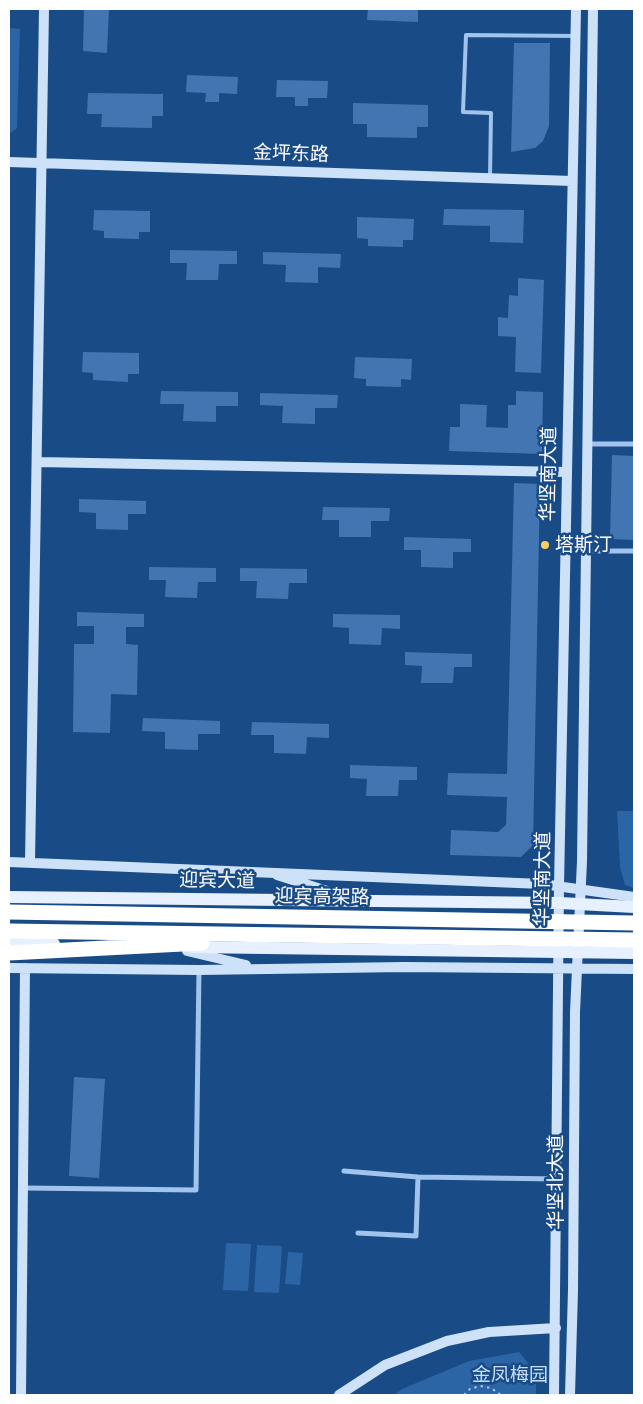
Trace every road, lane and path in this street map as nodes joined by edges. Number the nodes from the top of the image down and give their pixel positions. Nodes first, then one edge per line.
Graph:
1 (44, 9) edge
2 (576, 9) edge
3 (593, 9) edge
4 (575, 36) junction
5 (9, 162) edge
6 (40, 163) junction
7 (490, 178) junction
8 (572, 181) junction
9 (589, 444) junction
10 (634, 444) edge
11 (38, 462) junction
12 (566, 472) junction
13 (587, 551) junction
14 (634, 551) edge
15 (9, 862) edge
16 (30, 862) junction
17 (264, 871) junction
18 (559, 886) junction
19 (582, 888) junction
20 (9, 896) edge
21 (634, 897) edge
22 (362, 902) junction
23 (560, 903) junction
24 (581, 904) junction
25 (634, 908) edge
26 (9, 912) edge
27 (634, 923) edge
28 (9, 931) edge
29 (348, 936) junction
30 (634, 940) edge
31 (9, 944) edge
32 (169, 946) junction
33 (9, 953) edge
34 (578, 953) junction
35 (634, 953) edge
36 (560, 954) junction
37 (9, 968) edge
38 (25, 968) junction
39 (261, 968) junction
40 (577, 969) junction
41 (634, 969) edge
42 (199, 970) junction
43 (559, 970) junction
44 (344, 1171) dead end
45 (418, 1177) junction
46 (557, 1179) junction
47 (24, 1188) junction
48 (358, 1233) dead end
49 (556, 1328) junction
50 (21, 1395) edge
51 (339, 1395) edge
52 (464, 1395) edge
53 (501, 1395) edge
54 (554, 1395) edge
55 (570, 1395) edge

1 - 6 street
2 - 4 street, 华坚南大道
3 - 9 street, 华坚南大道
4 - 7 lane
4 - 8 street, 华坚南大道
5 - 6 street, 金坪东路
6 - 7 street, 金坪东路
6 - 11 street
7 - 8 street, 金坪东路
8 - 12 street, 华坚南大道
9 - 10 street
9 - 13 street, 华坚南大道
11 - 12 street
11 - 16 street
12 - 18 street, 华坚南大道
13 - 14 street
13 - 19 street, 华坚南大道
15 - 16 street
16 - 17 street
17 - 18 street
17 - 22 street
18 - 19 street
18 - 23 street, 华坚南大道
19 - 21 street
19 - 24 street, 华坚南大道
20 - 22 main road, 迎宾大道
22 - 23 main road, 迎宾大道
23 - 24 main road, 迎宾大道
23 - 36 street, 华坚南大道
24 - 25 main road, 迎宾大道
24 - 34 street, 华坚南大道
26 - 27 highway, 迎宾高架路
28 - 29 highway, 迎宾高架路
29 - 30 highway, 迎宾高架路
29 - 33 highway
31 - 32 main road
32 - 36 main road
32 - 39 street
34 - 35 main road
34 - 36 main road
34 - 40 street, 华坚南大道
36 - 43 street, 华坚南大道
37 - 38 street
38 - 42 street
38 - 47 street
39 - 42 street
39 - 43 street
40 - 41 street
40 - 43 street
40 - 55 street, 华坚北大道
42 - 47 street
43 - 46 street, 华坚北大道
44 - 45 street
45 - 46 street
45 - 48 street
46 - 49 street, 华坚北大道
47 - 50 street
49 - 51 street
49 - 54 street, 华坚北大道
52 - 53 path

